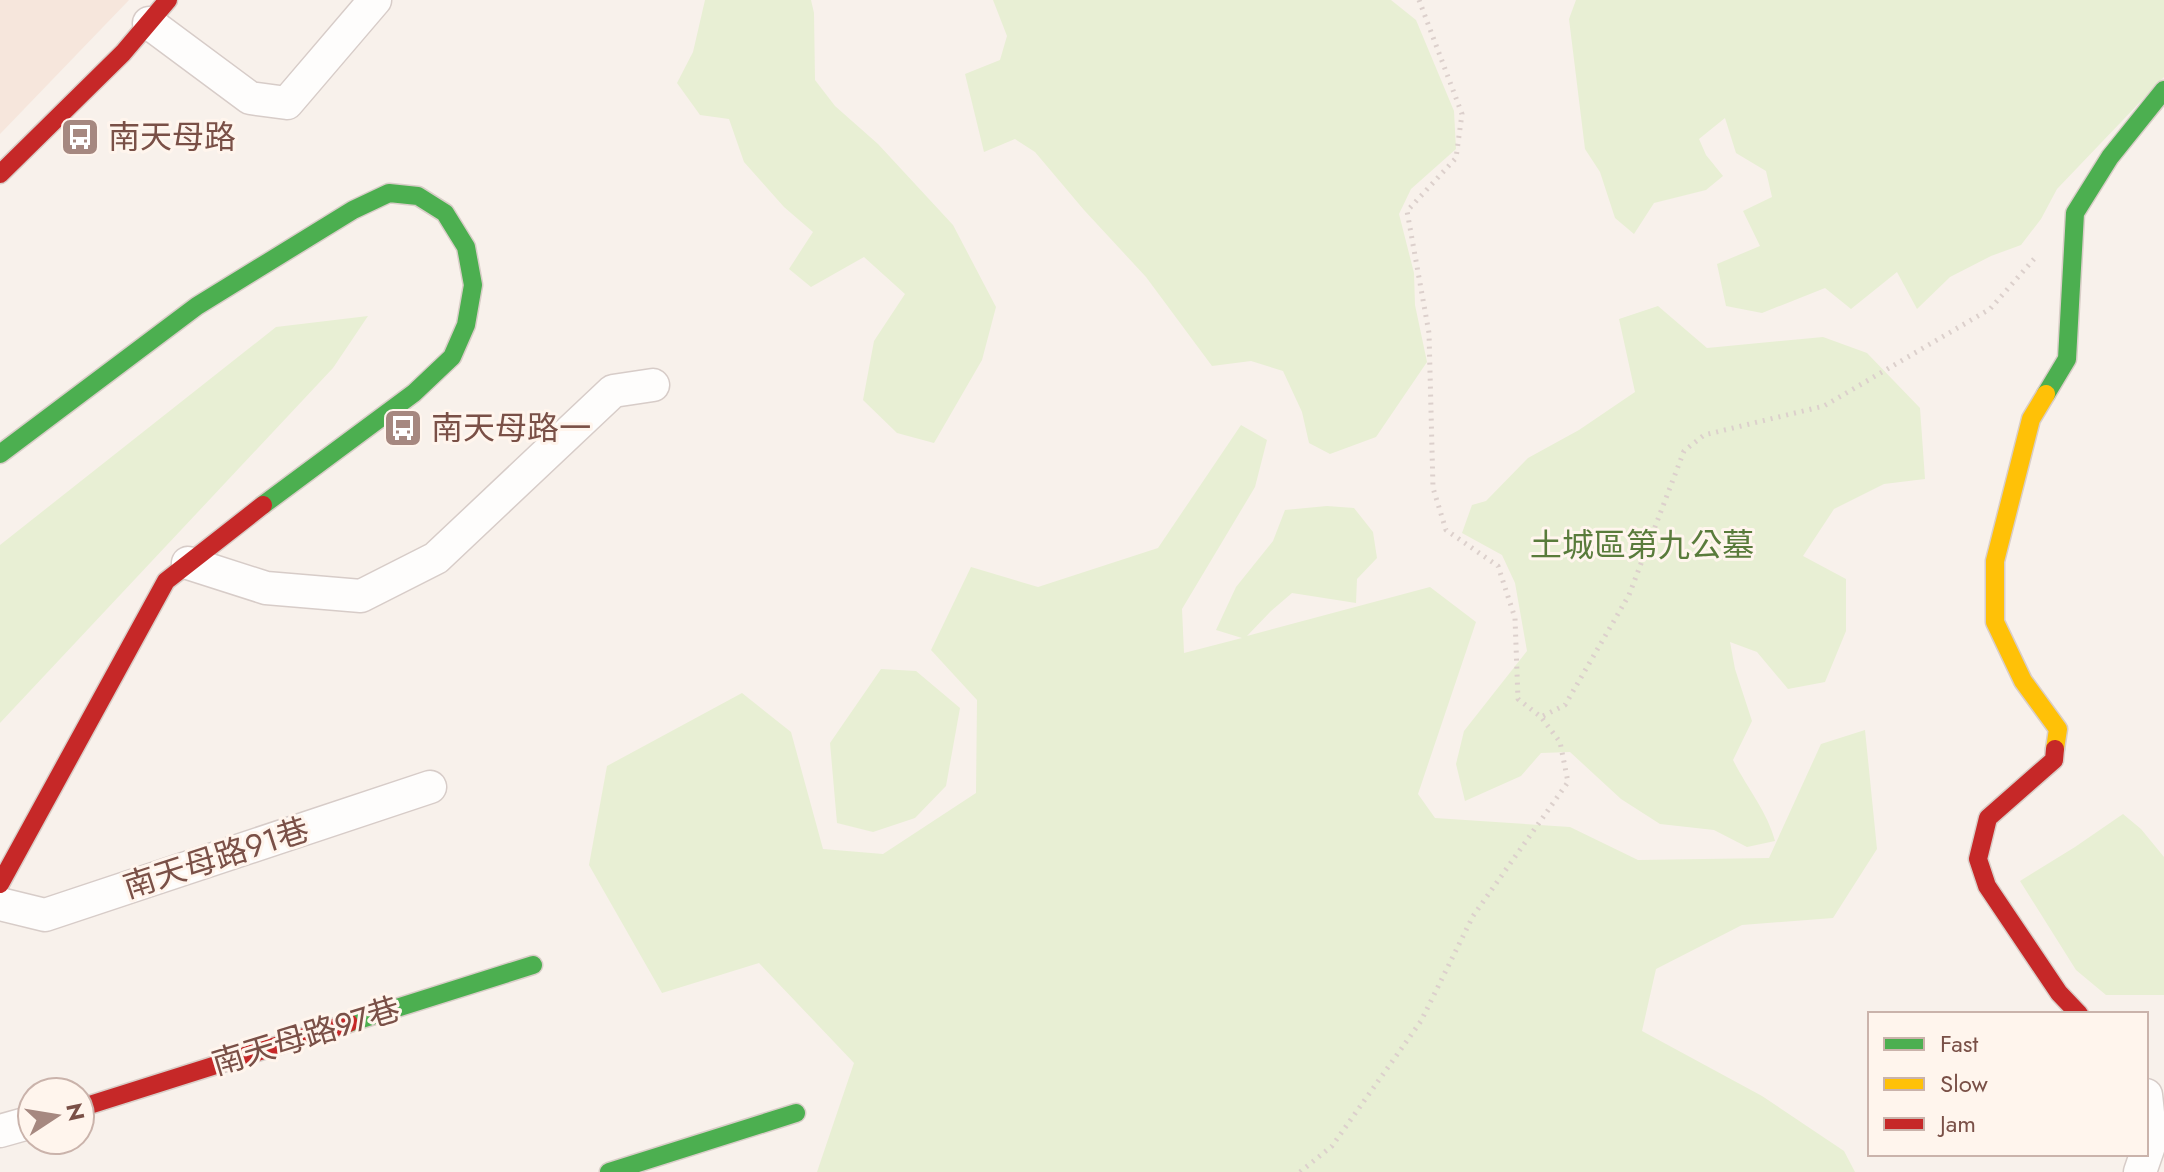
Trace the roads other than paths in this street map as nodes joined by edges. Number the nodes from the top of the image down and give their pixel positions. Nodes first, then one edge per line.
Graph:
1 (375, 0) edge
2 (159, 11) edge
3 (2164, 90) edge
4 (0, 174) edge
5 (653, 385) dead end
6 (0, 454) edge
7 (188, 563) junction
8 (430, 787) dead end
9 (0, 884) edge
10 (0, 904) edge
11 (533, 965) dead end
12 (2077, 1012) edge
13 (96, 1103) edge
14 (796, 1113) dead end
15 (2148, 1113) edge
16 (2148, 1149) edge
17 (609, 1172) edge

1 - 2 street
2 - 4 street
3 - 12 street
5 - 7 street
6 - 7 street
7 - 9 street
8 - 10 street, 南天母路91巷
11 - 13 street, 南天母路97巷
14 - 17 street
15 - 16 street

